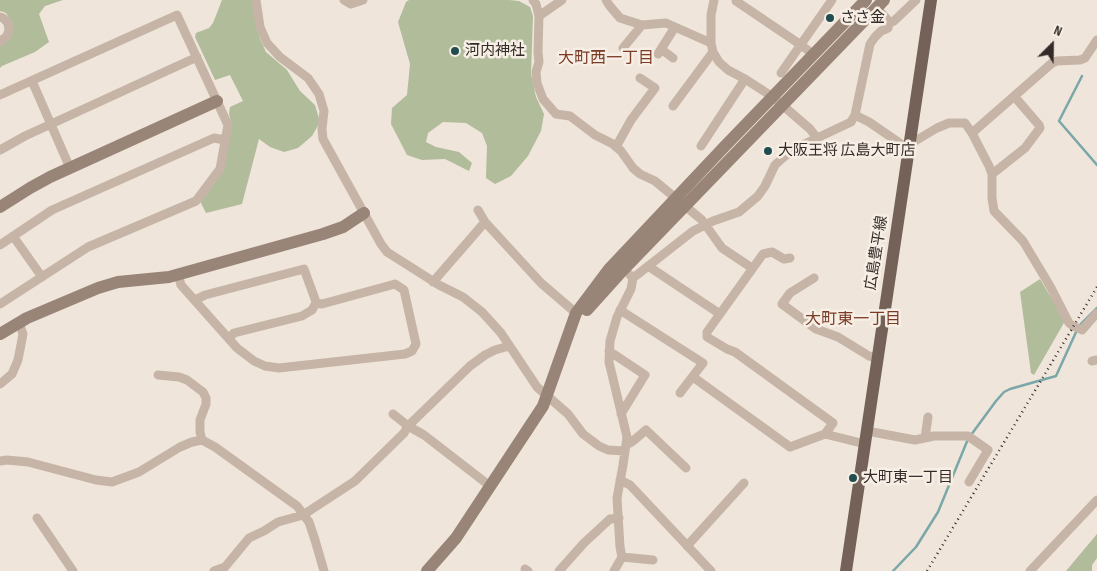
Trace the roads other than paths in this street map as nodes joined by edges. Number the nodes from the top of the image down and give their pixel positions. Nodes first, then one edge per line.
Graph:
1 (256, 0) edge
2 (344, 0) edge
3 (363, 0) edge
4 (533, 0) edge
5 (562, 0) edge
6 (606, 0) edge
7 (714, 0) edge
8 (832, 0) edge
9 (916, 0) edge
10 (932, 0) edge
11 (736, 1) dead end
12 (876, 3) edge
13 (539, 16) junction
14 (0, 17) edge
15 (888, 23) junction
16 (642, 26) junction
17 (676, 27) junction
18 (1097, 40) edge
19 (0, 42) edge
20 (801, 45) junction
21 (712, 47) junction
22 (623, 48) dead end
23 (814, 55) junction
24 (197, 57) junction
25 (673, 58) dead end
26 (781, 73) dead end
27 (640, 78) dead end
28 (745, 79) junction
29 (32, 80) junction
30 (0, 95) edge
31 (1014, 96) junction
32 (217, 101) junction
33 (778, 101) junction
34 (673, 106) dead end
35 (855, 115) junction
36 (51, 124) junction
37 (972, 133) junction
38 (816, 138) junction
39 (225, 140) junction
40 (701, 146) dead end
41 (910, 146) junction
42 (616, 147) junction
43 (0, 150) edge
44 (70, 168) junction
45 (992, 174) junction
46 (681, 201) junction
47 (0, 207) edge
48 (478, 210) dead end
49 (364, 213) junction
50 (485, 222) junction
51 (706, 225) junction
52 (13, 236) junction
53 (0, 245) edge
54 (790, 258) dead end
55 (648, 266) junction
56 (752, 268) junction
57 (178, 274) junction
58 (628, 274) junction
59 (42, 277) junction
60 (814, 278) dead end
61 (434, 282) junction
62 (195, 300) junction
63 (0, 304) edge
64 (316, 304) junction
65 (620, 310) junction
66 (576, 313) junction
67 (1097, 313) edge
68 (720, 314) junction
69 (19, 323) junction
70 (571, 329) junction
71 (0, 334) edge
72 (228, 338) junction
73 (509, 346) junction
74 (609, 351) junction
75 (878, 358) junction
76 (158, 374) dead end
77 (693, 377) junction
78 (0, 384) edge
79 (680, 393) dead end
80 (546, 396) junction
81 (393, 414) dead end
82 (621, 414) junction
83 (928, 417) dead end
84 (408, 426) junction
85 (825, 434) junction
86 (866, 437) junction
87 (925, 438) junction
88 (202, 440) junction
89 (625, 448) junction
90 (0, 461) edge
91 (686, 468) dead end
92 (620, 480) junction
93 (969, 482) dead end
94 (744, 483) dead end
95 (490, 486) junction
96 (1097, 500) edge
97 (304, 515) junction
98 (38, 518) dead end
99 (619, 518) junction
100 (687, 546) junction
101 (622, 556) junction
102 (653, 560) dead end
103 (73, 571) edge
104 (214, 571) edge
105 (324, 571) edge
106 (427, 571) edge
107 (559, 571) edge
108 (614, 571) edge
109 (711, 571) edge
110 (846, 571) edge
111 (1030, 571) edge

1 - 49 street
2 - 3 street
4 - 13 street
5 - 13 street
6 - 16 street
7 - 21 street
8 - 20 street
9 - 15 street
10 - 41 main road, 広島豊平線
11 - 20 street
12 - 15 street
12 - 23 street
12 - 33 street
13 - 42 street
14 - 19 street
15 - 35 street
16 - 17 street
16 - 22 street
17 - 21 street
17 - 25 street
18 - 31 street
20 - 23 street
20 - 26 street
21 - 28 street
21 - 34 street
23 - 33 street
24 - 29 street
24 - 32 street
24 - 36 street
27 - 42 street
28 - 33 street
28 - 40 street
29 - 30 street
29 - 36 street
31 - 37 street
31 - 45 street
32 - 39 street
32 - 44 street
33 - 38 street
33 - 46 street
35 - 38 street
35 - 41 street
36 - 43 street
36 - 44 street
37 - 41 street
37 - 45 street
38 - 51 street
39 - 52 street
39 - 59 street
41 - 75 main road, 広島豊平線
42 - 46 street
44 - 47 street
45 - 67 street
46 - 51 street
46 - 58 street
46 - 66 street
48 - 50 street
49 - 57 street
49 - 61 street
50 - 61 street
50 - 66 street
51 - 55 street
51 - 56 street
52 - 53 street
52 - 59 street
54 - 56 street
55 - 58 street
55 - 68 street
56 - 68 street
57 - 62 street
57 - 69 street
58 - 65 street
58 - 70 street
59 - 63 street
60 - 75 street
61 - 73 street
62 - 64 street
62 - 72 street
64 - 72 street
64 - 72 street
65 - 74 street
65 - 77 street
66 - 70 street
68 - 85 street
69 - 71 street
69 - 78 street
70 - 80 street
73 - 80 street
73 - 84 street
74 - 82 street
74 - 82 street
75 - 86 main road, 広島豊平線
76 - 88 street
77 - 79 street
77 - 85 street
80 - 89 street
80 - 95 street
81 - 84 street
82 - 89 street
83 - 87 street
84 - 95 street
84 - 97 street
85 - 86 street
86 - 87 street
86 - 110 main road, 広島豊平線
87 - 93 street
88 - 90 street
88 - 97 street
89 - 91 street
89 - 92 street
92 - 99 street
92 - 100 street
94 - 100 street
95 - 106 street
96 - 111 street
97 - 104 street
97 - 105 street
98 - 103 street
99 - 101 street
99 - 107 street
100 - 109 street
101 - 102 street
101 - 108 street

